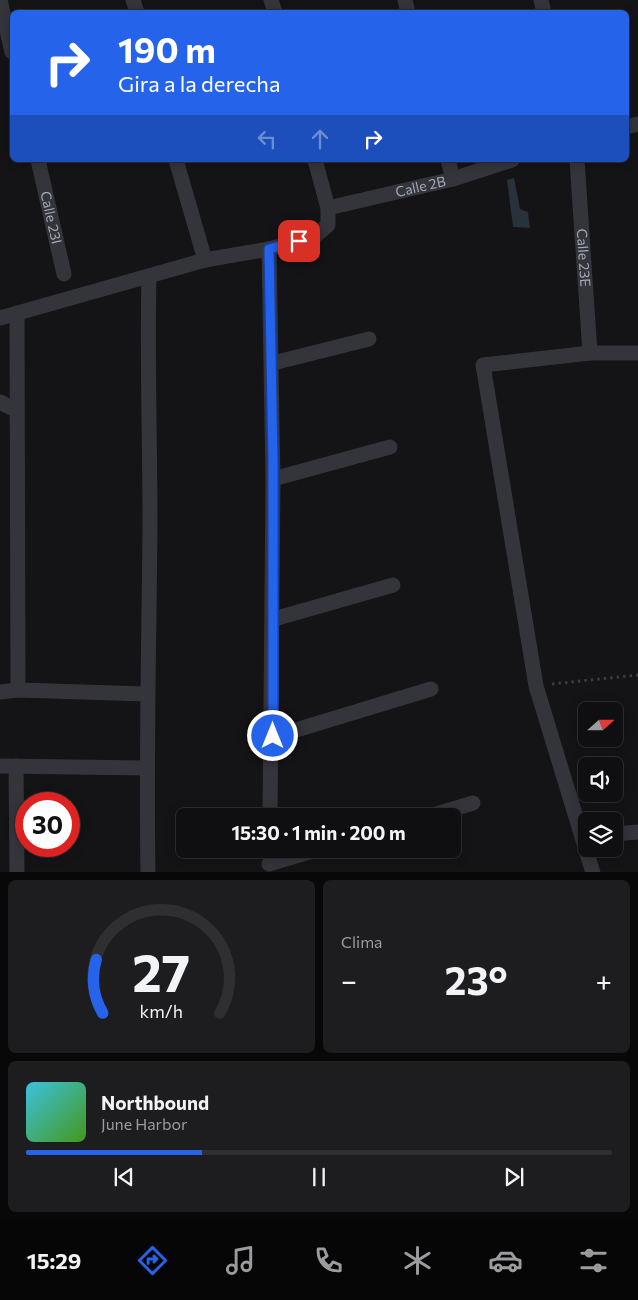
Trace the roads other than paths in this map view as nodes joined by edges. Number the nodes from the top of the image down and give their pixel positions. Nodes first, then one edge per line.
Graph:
1 (0, 0) edge
2 (10, 43) edge
3 (38, 162) edge
4 (177, 162) edge
5 (316, 162) edge
6 (449, 162) edge
7 (505, 162) edge
8 (578, 162) edge
9 (453, 178) junction
10 (328, 208) junction
11 (269, 249) junction
12 (205, 260) junction
13 (64, 274) dead end
14 (148, 276) junction
15 (17, 313) junction
16 (0, 318) edge
17 (369, 339) dead end
18 (590, 353) junction
19 (638, 353) edge
20 (273, 363) junction
21 (0, 402) edge
22 (16, 410) junction
23 (390, 447) dead end
24 (274, 480) junction
25 (392, 585) dead end
26 (274, 619) junction
27 (431, 689) dead end
28 (18, 690) junction
29 (0, 692) edge
30 (146, 694) junction
31 (273, 736) junction
32 (0, 766) edge
33 (16, 766) junction
34 (146, 768) junction
35 (473, 804) dead end
36 (270, 808) edge
37 (459, 808) edge
38 (578, 818) edge
39 (638, 832) edge
40 (623, 833) edge
41 (589, 857) edge
42 (284, 858) edge
43 (269, 862) edge
44 (17, 872) edge
45 (148, 872) edge
46 (593, 872) edge

1 - 2 street
3 - 13 street, Calle 23I
4 - 12 street
5 - 10 street
6 - 9 street
7 - 9 street, Calle 2B
8 - 18 street, Calle 23E
9 - 10 street, Calle 2B
10 - 11 street
11 - 12 street
11 - 20 street
12 - 14 street
14 - 15 street
14 - 30 street
15 - 16 street
15 - 22 street
17 - 20 street
18 - 19 street
18 - 38 street
20 - 24 street
21 - 22 street
22 - 28 street
23 - 24 street
24 - 26 street
25 - 26 street
26 - 31 street
27 - 31 street
28 - 29 street
28 - 30 street
30 - 34 street
31 - 36 street
32 - 33 street
33 - 34 street
33 - 44 street
34 - 45 street
35 - 37 street
39 - 40 street
41 - 46 street
42 - 43 street

